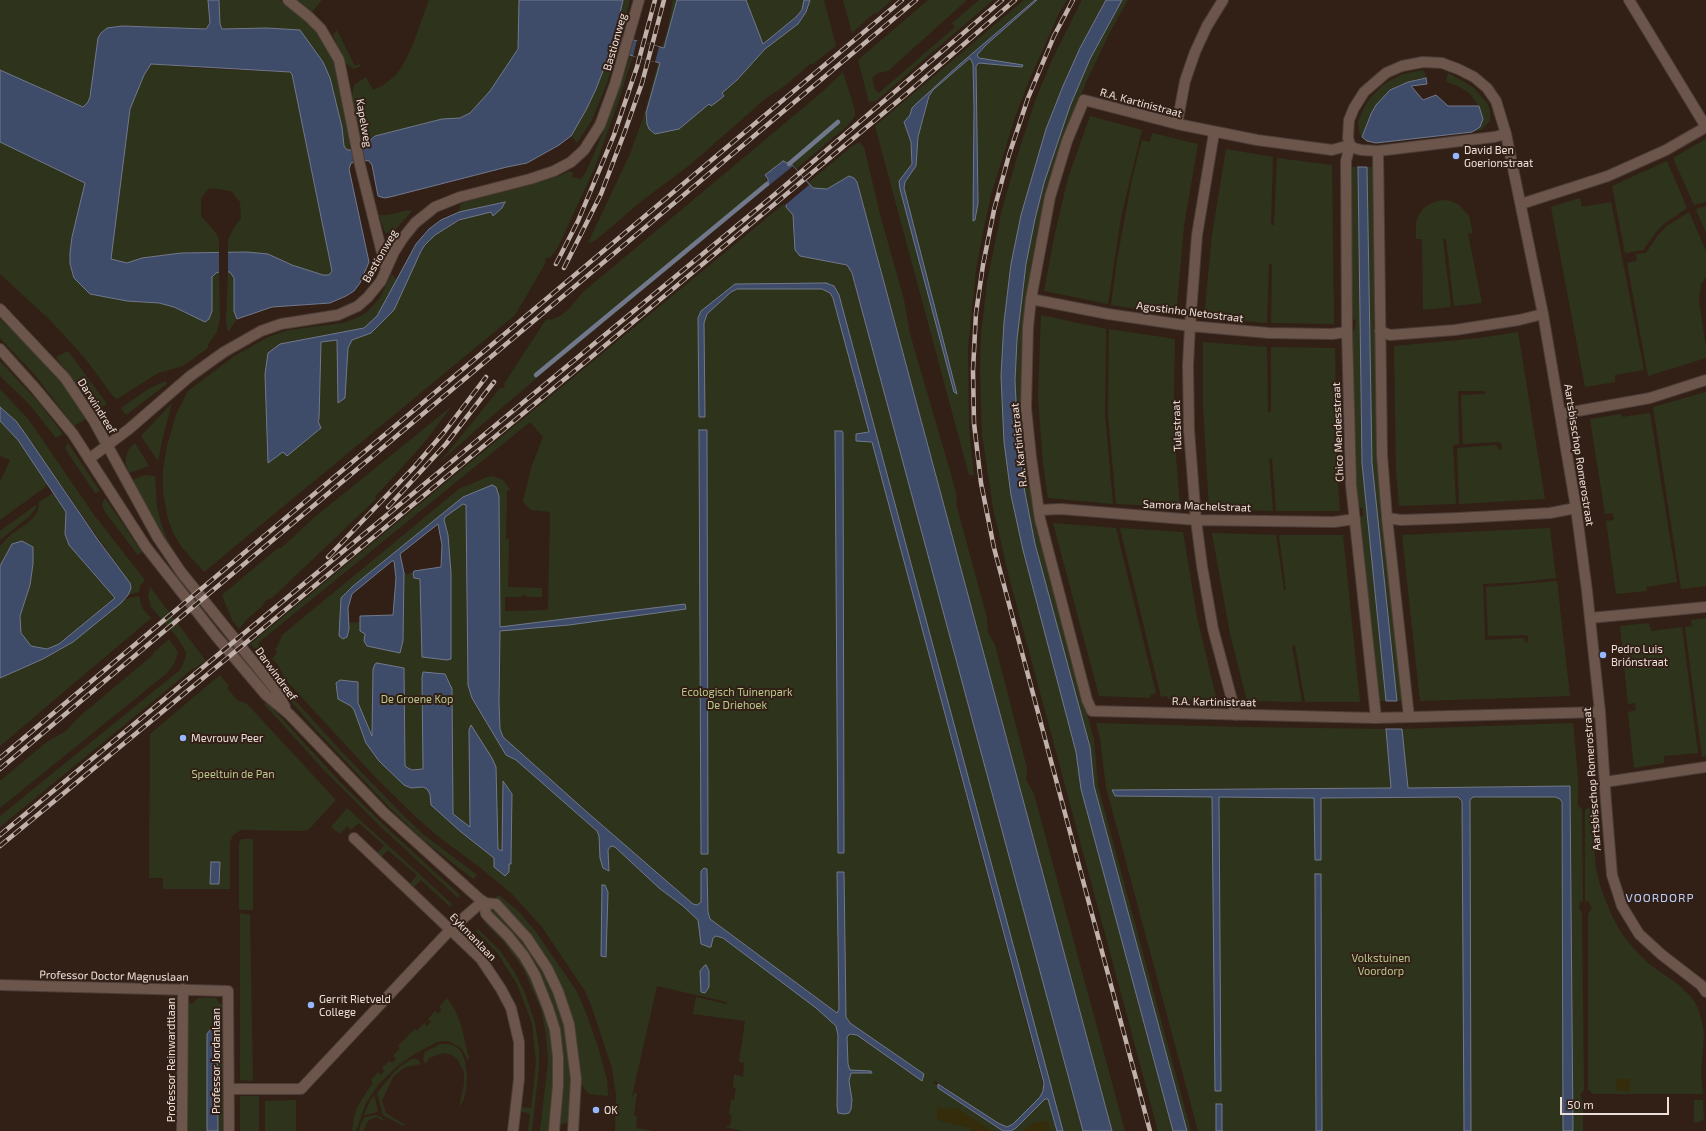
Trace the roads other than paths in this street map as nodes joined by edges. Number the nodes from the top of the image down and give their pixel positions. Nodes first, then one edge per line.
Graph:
1 (288, 0) edge
2 (639, 0) edge
3 (1223, 0) edge
4 (1629, 0) edge
5 (1176, 124) junction
6 (1706, 127) edge
7 (1214, 133) junction
8 (1506, 134) junction
9 (1350, 145) junction
10 (1378, 151) junction
11 (1522, 204) junction
12 (386, 269) junction
13 (1031, 299) junction
14 (0, 310) edge
15 (1543, 314) junction
16 (1190, 326) junction
17 (1347, 332) junction
18 (1380, 332) junction
19 (0, 349) edge
20 (1706, 380) edge
21 (1561, 414) junction
22 (108, 446) junction
23 (89, 459) junction
24 (1576, 508) junction
25 (1039, 510) junction
26 (1387, 518) junction
27 (1354, 519) junction
28 (1196, 520) junction
29 (1706, 607) edge
30 (1590, 618) junction
31 (1600, 712) junction
32 (290, 714) junction
33 (1236, 715) junction
34 (1409, 717) junction
35 (1376, 718) junction
36 (1706, 767) edge
37 (1605, 782) junction
38 (354, 838) dead end
39 (484, 902) junction
40 (450, 930) junction
41 (0, 985) edge
42 (183, 989) junction
43 (228, 991) joint
44 (1706, 992) edge
45 (229, 1088) junction
46 (182, 1131) edge
47 (229, 1131) edge
48 (513, 1131) edge
49 (554, 1131) edge
50 (573, 1131) edge

1 - 12 street, Kapelweg
2 - 12 street, Bastionweg
3 - 5 street
4 - 6 street
5 - 7 street, R.A. Kartinistraat
5 - 13 street, R.A. Kartinistraat
6 - 11 street
7 - 9 street, R.A. Kartinistraat
7 - 16 street, Tulastraat
8 - 9 street, Aartsbisschop Romerostraat
8 - 10 street
8 - 11 street, Aartsbisschop Romerostraat
9 - 10 street
9 - 17 street, Chico Mendesstraat
10 - 18 street
11 - 15 street, Aartsbisschop Romerostraat
12 - 22 street, Bastionweg
13 - 16 street, Agostinho Netostraat
13 - 25 street, R.A. Kartinistraat
14 - 22 street, Darwindreef
15 - 18 street
15 - 21 street, Aartsbisschop Romerostraat
16 - 17 street, Agostinho Netostraat
16 - 28 street, Tulastraat
17 - 27 street, Chico Mendesstraat
18 - 26 street
19 - 23 street, Darwindreef
20 - 21 street
21 - 24 street, Aartsbisschop Romerostraat
22 - 23 street, Bastionweg
22 - 32 street, Darwindreef
23 - 32 street, Darwindreef
24 - 26 street
24 - 30 street, Aartsbisschop Romerostraat
25 - 28 street, Samora Machelstraat
25 - 33 street, R.A. Kartinistraat
26 - 34 street
27 - 28 street, Samora Machelstraat
27 - 35 street, Chico Mendesstraat
28 - 33 street, Tulastraat
29 - 30 street
30 - 31 street, Aartsbisschop Romerostraat
31 - 34 street, R.A. Kartinistraat
31 - 37 street, Aartsbisschop Romerostraat
32 - 39 street
33 - 35 street, R.A. Kartinistraat
34 - 35 street, R.A. Kartinistraat
36 - 37 street
37 - 44 street, Aartsbisschop Romerostraat
38 - 40 street, Eykmanlaan
39 - 40 street
39 - 49 street
39 - 50 street
40 - 45 street
40 - 48 street, Eykmanlaan
41 - 42 street, Professor Doctor Magnuslaan
42 - 43 street, Professor Doctor Magnuslaan
42 - 46 street, Professor Reinwardtlaan
43 - 45 street, Professor Jordanlaan
45 - 47 street, Professor Jordanlaan

